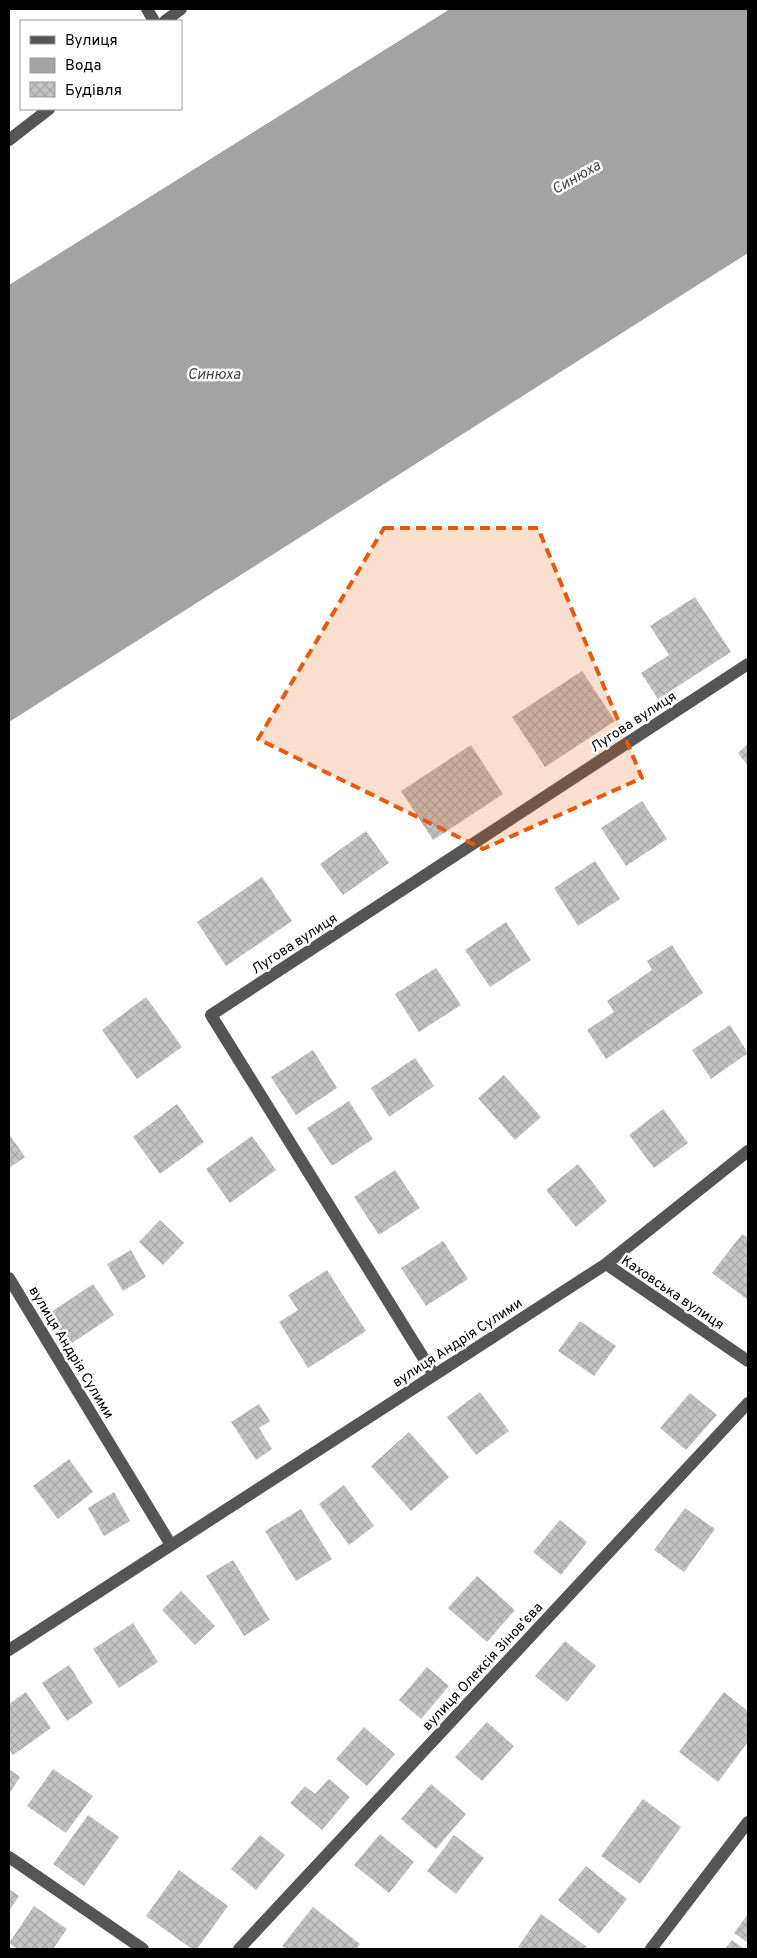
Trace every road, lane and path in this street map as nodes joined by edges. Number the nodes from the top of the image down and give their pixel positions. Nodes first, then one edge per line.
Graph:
1 (147, 9) edge
2 (182, 9) edge
3 (153, 20) edge
4 (166, 20) edge
5 (48, 110) edge
6 (9, 140) edge
7 (748, 664) edge
8 (748, 1151) edge
9 (606, 1264) junction
10 (9, 1278) edge
11 (748, 1361) edge
12 (434, 1375) junction
13 (748, 1402) edge
14 (171, 1545) junction
15 (9, 1650) edge
16 (748, 1822) edge
17 (9, 1857) edge
18 (143, 1949) edge
19 (239, 1949) edge
20 (650, 1949) edge

1 - 3 street
2 - 4 street
5 - 6 street
7 - 12 street, Лугова вулиця
8 - 9 street, вулиця Андрія Сулими
9 - 11 street, Каховська вулиця
9 - 12 street, вулиця Андрія Сулими
10 - 14 street, вулиця Андрія Сулими
12 - 14 street, вулиця Андрія Сулими
13 - 19 street, вулиця Олексія Зіновʼєва
14 - 15 street, вулиця Андрія Сулими
16 - 20 street
17 - 18 street

